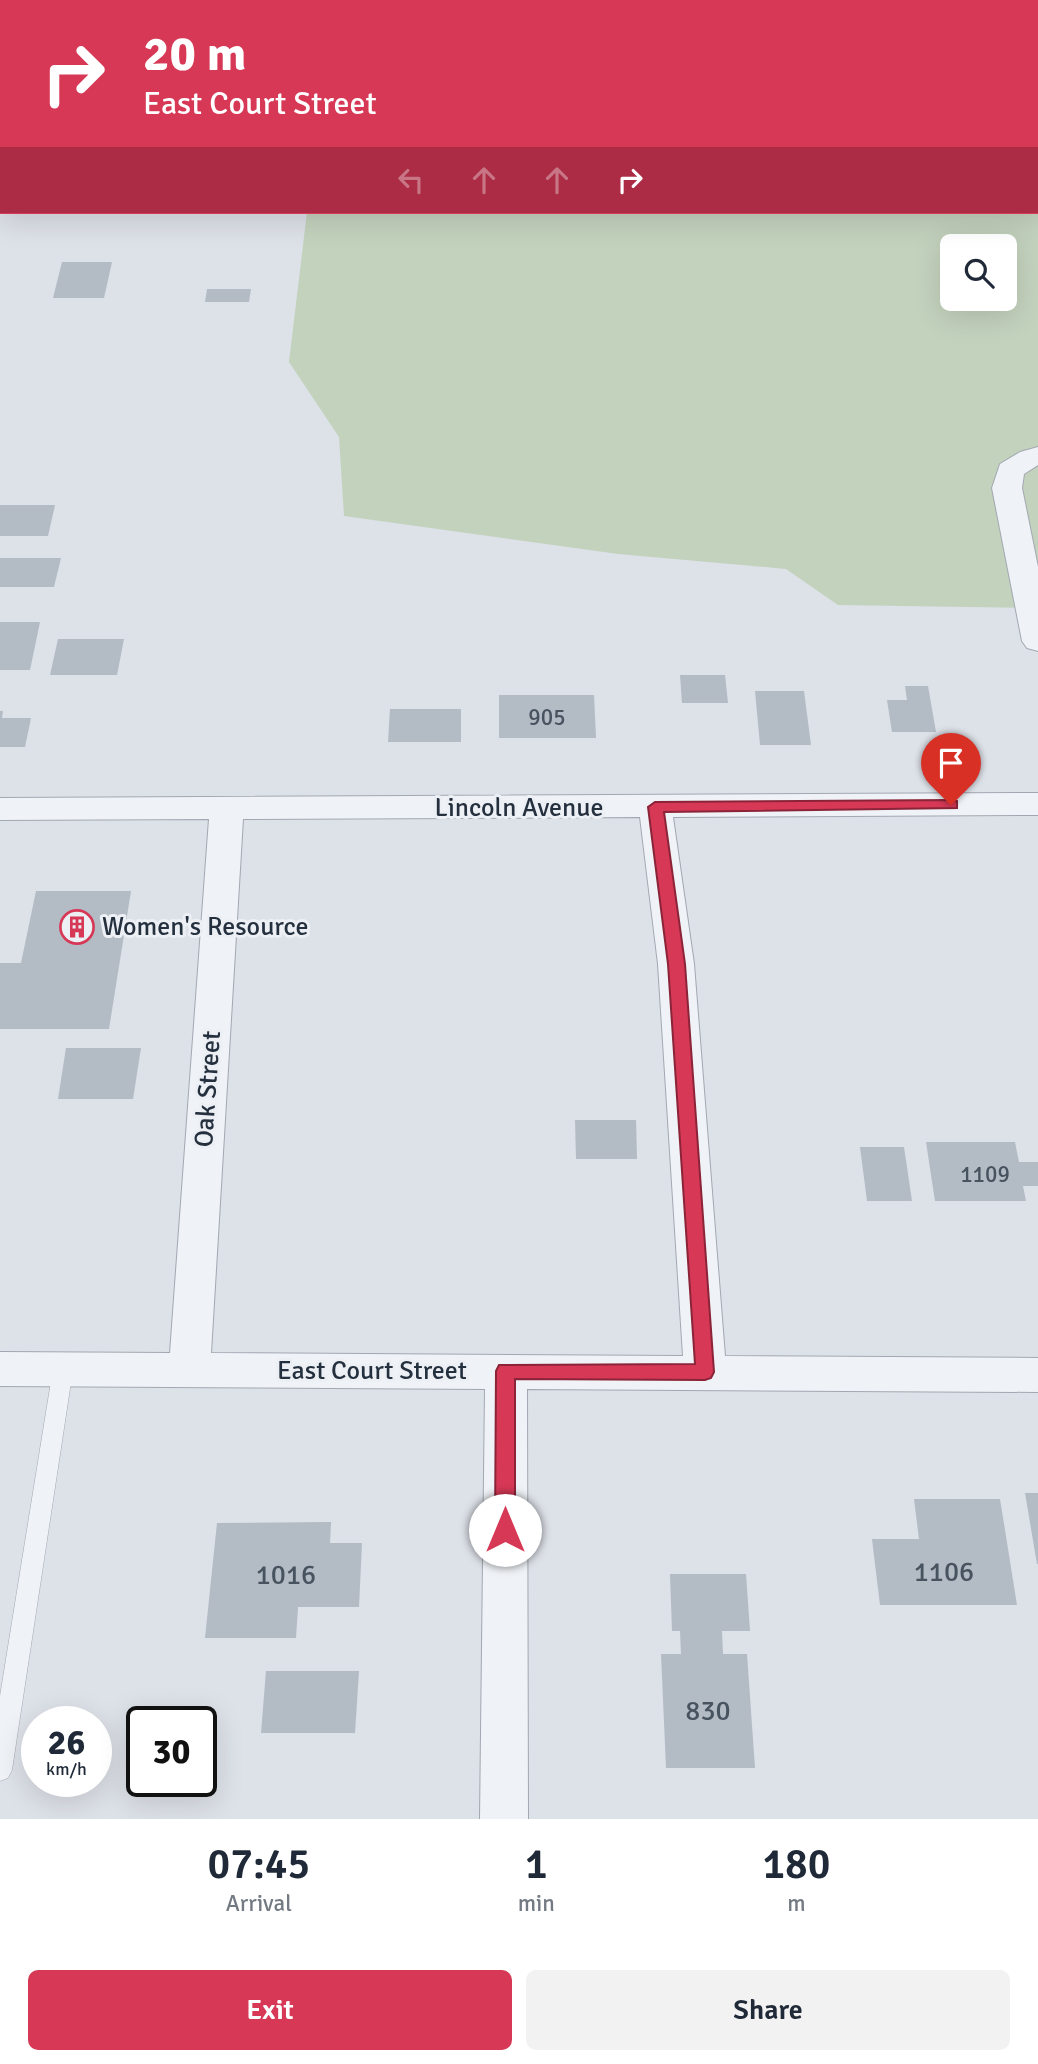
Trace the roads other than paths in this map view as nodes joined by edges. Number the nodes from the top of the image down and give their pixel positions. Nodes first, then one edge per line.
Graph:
1 (1038, 456) edge
2 (1038, 641) edge
3 (655, 807) junction
4 (227, 808) junction
5 (0, 809) edge
6 (1036, 810) edge
7 (0, 1369) edge
8 (64, 1369) junction
9 (189, 1370) junction
10 (506, 1371) junction
11 (705, 1372) junction
12 (1038, 1375) edge
13 (0, 1770) edge
14 (504, 1819) edge

1 - 2 street
3 - 4 street, Lincoln Avenue
3 - 6 street, Lincoln Avenue
3 - 11 street
4 - 5 street, Lincoln Avenue
4 - 9 street, Oak Street
7 - 8 street, East Court Street
8 - 9 street, East Court Street
8 - 13 lane
9 - 10 street, East Court Street
10 - 11 street, East Court Street
10 - 14 street
11 - 12 street, East Court Street

